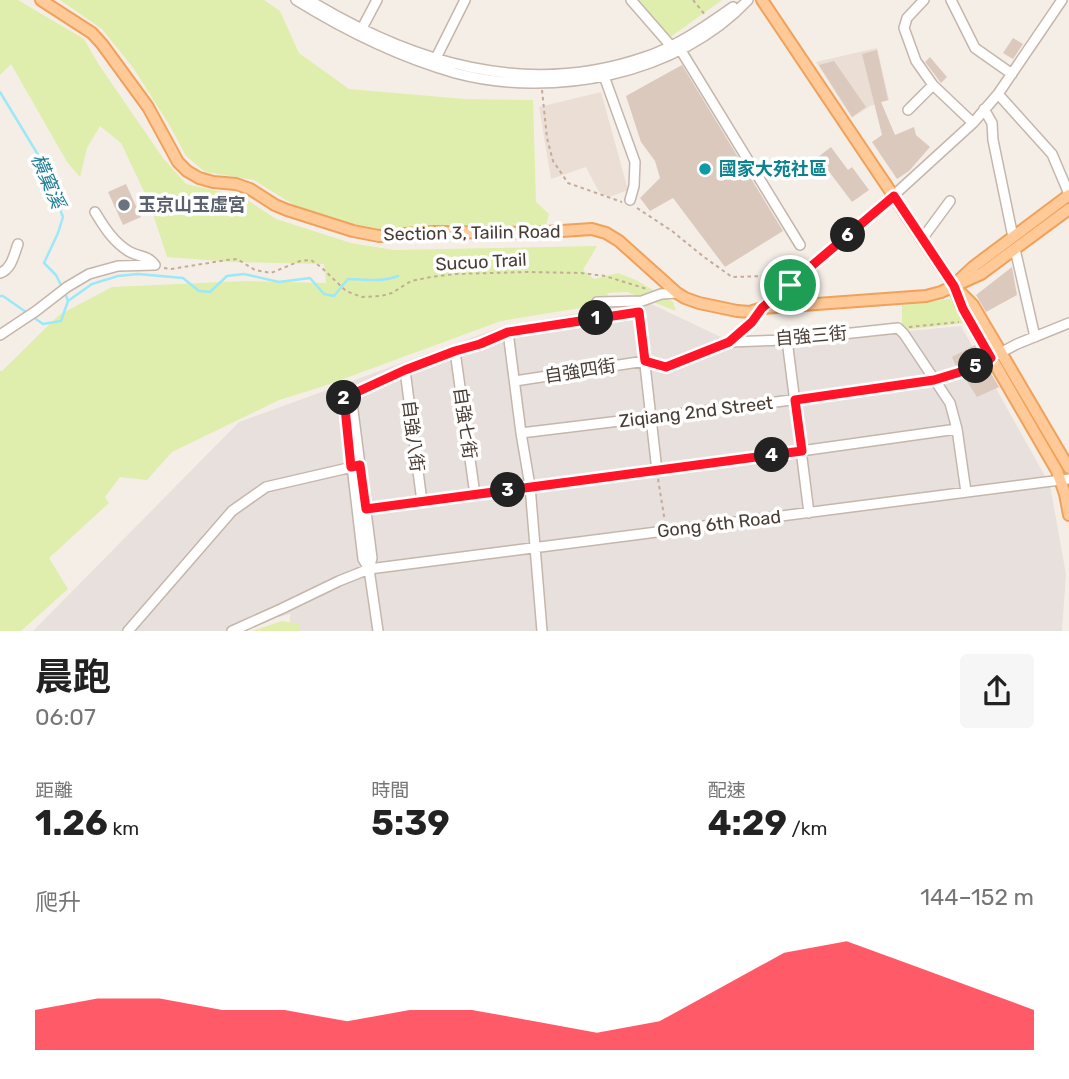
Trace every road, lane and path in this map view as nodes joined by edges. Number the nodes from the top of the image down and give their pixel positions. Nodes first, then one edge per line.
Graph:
1 (41, 0) edge
2 (296, 0) edge
3 (309, 0) edge
4 (377, 0) edge
5 (465, 0) edge
6 (631, 0) edge
7 (694, 0) edge
8 (745, 0) edge
9 (762, 0) edge
10 (924, 0) edge
11 (951, 0) edge
12 (1064, 2) edge
13 (711, 22) junction
14 (360, 32) junction
15 (676, 47) junction
16 (434, 63) junction
17 (1012, 74) junction
18 (604, 76) junction
19 (541, 82) junction
20 (933, 85) junction
21 (998, 94) junction
22 (984, 109) junction
23 (908, 110) dead end
24 (973, 122) junction
25 (1069, 195) edge
26 (894, 196) junction
27 (627, 201) junction
28 (950, 201) dead end
29 (1069, 209) edge
30 (95, 212) dead end
31 (1013, 237) junction
32 (922, 239) junction
33 (18, 244) dead end
34 (800, 245) dead end
35 (1015, 249) junction
36 (155, 265) junction
37 (0, 273) edge
38 (790, 285) junction
39 (954, 286) junction
40 (677, 293) junction
41 (662, 294) junction
42 (597, 302) dead end
43 (762, 308) junction
44 (971, 321) junction
45 (1069, 323) edge
46 (898, 328) junction
47 (508, 332) junction
48 (0, 335) edge
49 (1035, 337) junction
50 (787, 340) junction
51 (729, 342) junction
52 (455, 351) junction
53 (996, 356) junction
54 (645, 361) junction
55 (405, 370) junction
56 (934, 380) junction
57 (515, 381) junction
58 (795, 400) junction
59 (652, 417) junction
60 (957, 429) junction
61 (521, 433) junction
62 (802, 451) junction
63 (356, 466) junction
64 (1069, 468) edge
65 (657, 471) junction
66 (1065, 480) edge
67 (530, 486) junction
68 (966, 492) junction
69 (475, 495) junction
70 (422, 502) junction
71 (366, 509) junction
72 (810, 513) junction
73 (1069, 515) edge
74 (666, 531) junction
75 (534, 548) junction
76 (369, 569) junction
77 (128, 631) edge
78 (232, 631) edge
79 (377, 631) edge
80 (542, 631) edge

1 - 40 main road, Section 3, Tailin Road
2 - 14 street
3 - 14 street
4 - 14 street
5 - 16 street
6 - 15 street
7 - 13 path
8 - 13 street
8 - 15 street
9 - 26 main road
10 - 20 street
11 - 17 street
12 - 17 street
13 - 15 street
14 - 16 street
15 - 16 street
15 - 18 street
15 - 34 street
16 - 19 street
17 - 21 street
18 - 19 street
18 - 27 street
19 - 27 path
20 - 23 street
20 - 24 street
21 - 22 street
21 - 25 street
22 - 24 street
22 - 31 street
24 - 26 street
25 - 31 main road
26 - 32 main road
26 - 38 street
27 - 38 path
28 - 32 street
29 - 35 main road, Section 3, Tailin Road
30 - 36 street
31 - 39 main road
32 - 39 main road
33 - 37 street
35 - 39 main road, Section 3, Tailin Road
35 - 49 street
36 - 41 path, Sucuo Trail
36 - 48 street
38 - 43 street
39 - 43 main road, Section 3, Tailin Road
39 - 44 main road
39 - 53 main road
40 - 41 street
40 - 43 main road, Section 3, Tailin Road
41 - 42 street
43 - 51 street
44 - 46 path
44 - 53 main road
45 - 49 street, Ziqiang 2nd Street
46 - 50 street, 自強三街
46 - 56 street
47 - 52 street
47 - 54 street
47 - 57 street
49 - 53 street, Ziqiang 2nd Street
50 - 51 street, 自強三街
50 - 58 street
51 - 54 street, 自強三街
52 - 55 street
52 - 69 street, 自強七街
53 - 56 street, Ziqiang 2nd Street
53 - 64 main road
53 - 66 main road
54 - 57 street, 自強四街
54 - 59 street
55 - 63 street
55 - 70 street, 自強八街
56 - 58 street, Ziqiang 2nd Street
56 - 60 street
57 - 61 street
58 - 59 street, Ziqiang 2nd Street
58 - 62 street
59 - 61 street, Ziqiang 2nd Street
59 - 65 street
60 - 62 street
60 - 68 street
61 - 67 street
62 - 65 street
62 - 72 street
63 - 71 street
63 - 76 street
63 - 77 street
65 - 67 street
65 - 74 path
66 - 68 street, Gong 6th Road
66 - 73 main road
67 - 69 street
67 - 75 street
68 - 72 street, Gong 6th Road
69 - 70 street
70 - 71 street
71 - 76 street
72 - 74 street, Gong 6th Road
74 - 75 street, Gong 6th Road
75 - 76 street, Gong 6th Road
75 - 80 street
76 - 78 street, Gong 6th Road
76 - 79 street

